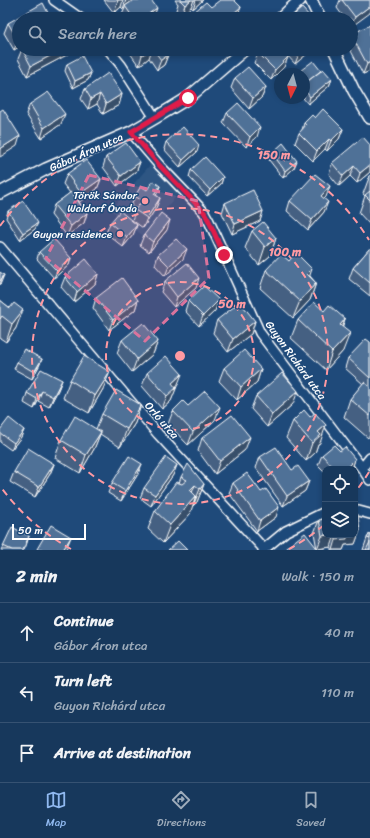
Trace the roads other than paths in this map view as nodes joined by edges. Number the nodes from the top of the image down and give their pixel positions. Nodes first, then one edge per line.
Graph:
1 (54, 0) edge
2 (300, 0) edge
3 (311, 0) edge
4 (71, 12) edge
5 (287, 12) edge
6 (317, 12) edge
7 (114, 56) edge
8 (237, 56) edge
9 (338, 56) edge
10 (367, 106) edge
11 (154, 118) junction
12 (370, 118) edge
13 (131, 132) junction
14 (0, 193) edge
15 (0, 247) edge
16 (370, 458) edge
17 (362, 468) junction
18 (370, 480) edge
19 (358, 511) edge
20 (322, 513) edge
21 (370, 514) edge
22 (264, 550) edge

1 - 4 street
2 - 5 street
3 - 6 street
7 - 11 street
8 - 11 street, Gábor Áron utca
9 - 10 street
10 - 12 street
11 - 13 street, Gábor Áron utca
13 - 14 street, Gábor Áron utca
13 - 17 street, Guyon Richárd utca
15 - 22 street, Orló utca
16 - 17 street
17 - 18 street, Guyon Richárd utca
19 - 21 street
20 - 22 street

